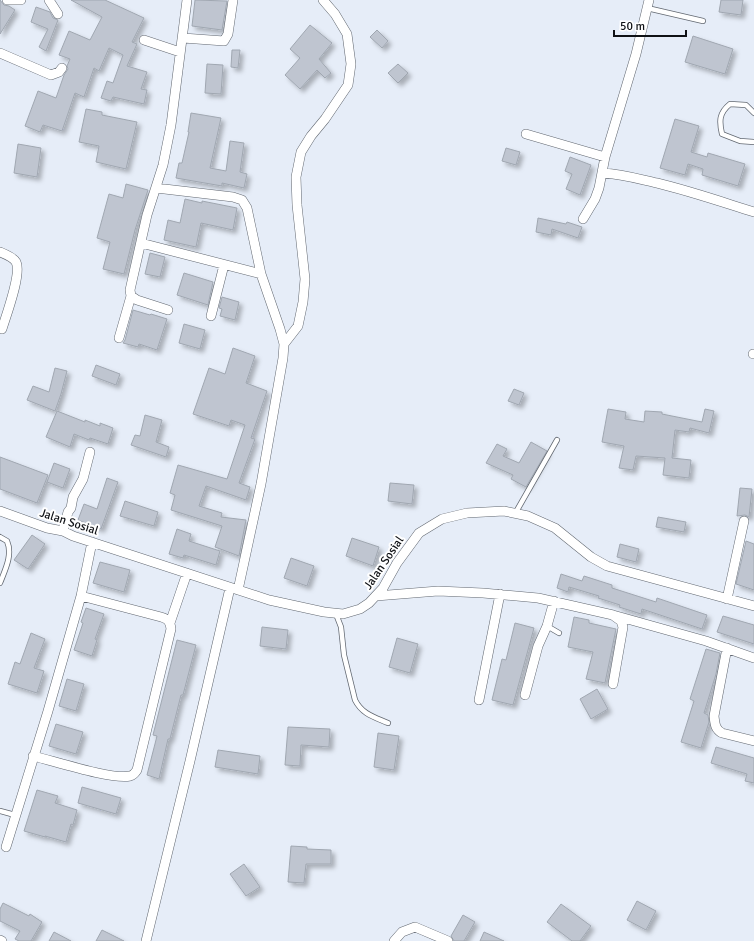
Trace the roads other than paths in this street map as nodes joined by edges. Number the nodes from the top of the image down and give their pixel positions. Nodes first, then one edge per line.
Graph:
1 (8, 0) edge
2 (21, 0) edge
3 (49, 0) edge
4 (187, 0) edge
5 (233, 0) edge
6 (323, 0) edge
7 (648, 4) edge
8 (58, 14) dead end
9 (703, 21) dead end
10 (183, 38) junction
11 (144, 40) dead end
12 (180, 52) junction
13 (1, 56) edge
14 (62, 68) dead end
15 (754, 113) edge
16 (526, 134) dead end
17 (754, 142) edge
18 (605, 157) junction
19 (603, 173) junction
20 (156, 188) junction
21 (754, 212) edge
22 (583, 219) dead end
23 (141, 243) junction
24 (0, 252) edge
25 (224, 265) junction
26 (261, 274) junction
27 (131, 296) junction
28 (168, 310) dead end
29 (211, 316) dead end
30 (2, 329) dead end
31 (119, 338) dead end
32 (284, 344) junction
33 (557, 440) dead end
34 (90, 452) dead end
35 (0, 511) edge
36 (516, 512) junction
37 (744, 521) dead end
38 (63, 531) junction
39 (0, 537) edge
40 (92, 542) junction
41 (187, 573) junction
42 (0, 583) edge
43 (234, 589) junction
44 (500, 594) junction
45 (81, 596) junction
46 (376, 596) junction
47 (727, 599) junction
48 (554, 601) junction
49 (754, 606) edge
50 (336, 614) junction
51 (613, 615) junction
52 (170, 623) junction
53 (547, 626) junction
54 (559, 634) dead end
55 (727, 648) junction
56 (754, 658) edge
57 (613, 684) dead end
58 (525, 695) dead end
59 (479, 700) dead end
60 (388, 723) dead end
61 (754, 741) edge
62 (33, 756) junction
63 (0, 811) edge
64 (15, 815) junction
65 (6, 847) dead end
66 (146, 941) edge
67 (394, 941) edge
68 (448, 941) edge

1 - 2 street
3 - 8 street
4 - 10 street
5 - 10 street
6 - 32 street
7 - 9 lane
7 - 18 street
10 - 12 street
11 - 12 street
12 - 20 street
13 - 14 street
15 - 17 lane
16 - 18 street
18 - 19 street
19 - 21 street
19 - 22 street
20 - 23 street
20 - 26 street
23 - 25 street
23 - 27 street
24 - 30 street
25 - 26 street
25 - 29 street
26 - 32 street
27 - 28 street
27 - 31 street
32 - 43 street
33 - 36 lane
34 - 38 street
35 - 38 street, Jalan Sosial
36 - 46 street, Jalan Sosial
36 - 47 street, Jalan Sosial
37 - 47 street
38 - 40 street, Jalan Sosial
39 - 42 lane
40 - 41 street, Jalan Sosial
40 - 45 street
41 - 43 street, Jalan Sosial
41 - 52 street
43 - 50 street, Jalan Sosial
43 - 66 street
44 - 46 street
44 - 48 street
44 - 59 street
45 - 52 street
45 - 62 street
46 - 50 street, Jalan Sosial
47 - 49 street, Jalan Sosial
48 - 51 street
48 - 53 street
50 - 60 lane
51 - 55 street
51 - 57 street
52 - 62 street
53 - 54 lane
53 - 58 street
55 - 56 street
55 - 61 street
62 - 64 street
63 - 64 lane
64 - 65 street
67 - 68 street

